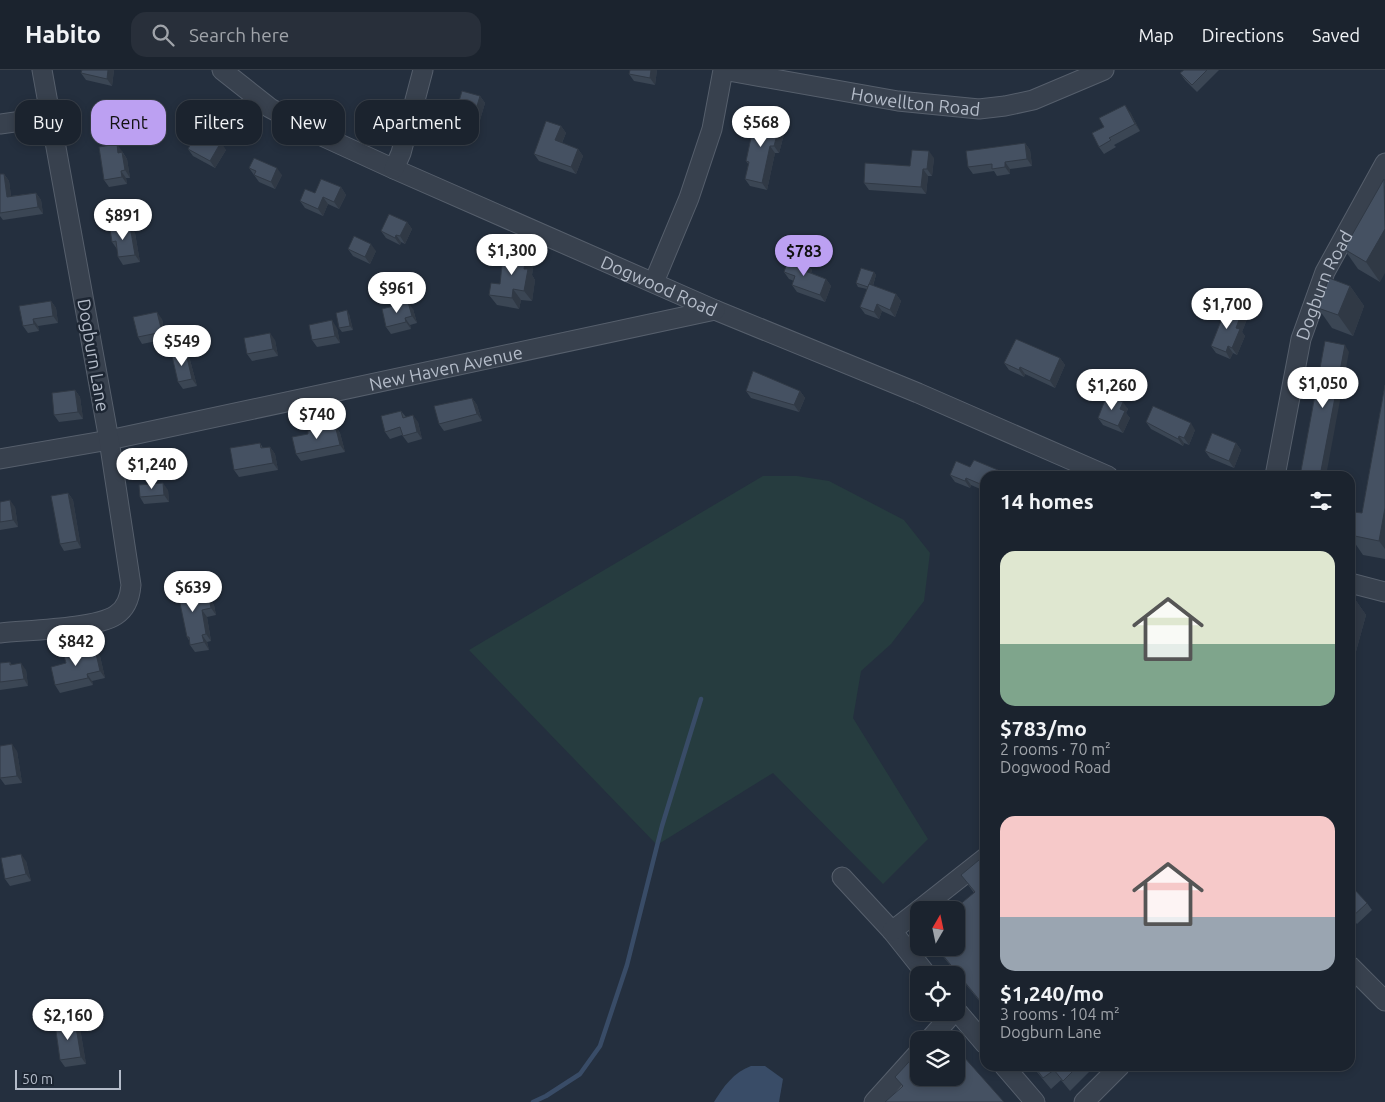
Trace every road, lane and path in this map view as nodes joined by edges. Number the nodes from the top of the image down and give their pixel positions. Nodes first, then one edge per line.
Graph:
1 (42, 70) edge
2 (222, 70) edge
3 (422, 70) edge
4 (723, 70) edge
5 (1104, 70) edge
6 (47, 100) edge
7 (15, 122) edge
8 (0, 124) edge
9 (55, 145) edge
10 (1385, 163) edge
11 (394, 169) junction
12 (654, 282) junction
13 (715, 310) junction
14 (109, 440) junction
15 (0, 459) edge
16 (1097, 471) edge
17 (1276, 471) edge
18 (1355, 584) edge
19 (1385, 592) edge
20 (0, 632) edge
21 (980, 862) edge
22 (842, 877) dead end
23 (930, 901) edge
24 (910, 917) edge
25 (892, 932) junction
26 (920, 966) edge
27 (1355, 971) edge
28 (1385, 1000) edge
29 (947, 1021) edge
30 (963, 1021) edge
31 (937, 1031) edge
32 (980, 1039) edge
33 (910, 1062) edge
34 (1008, 1071) edge
35 (1115, 1071) edge
36 (874, 1102) edge
37 (1035, 1102) edge
38 (1084, 1102) edge

1 - 6 street, Dogburn Lane
2 - 11 street, Dogwood Road
3 - 11 street
4 - 5 street, Howellton Road
4 - 12 street
7 - 8 street
9 - 14 street, Dogburn Lane
10 - 17 street, Dogburn Road
11 - 12 street, Dogwood Road
12 - 13 street, Dogwood Road
13 - 14 street, New Haven Avenue
13 - 16 street, Dogwood Road
14 - 15 street, New Haven Avenue
14 - 20 street, Dogburn Lane
18 - 19 street
21 - 23 street
22 - 25 street
24 - 25 street
25 - 26 street
27 - 28 street
29 - 31 street
30 - 32 street
33 - 36 street
34 - 37 street
35 - 38 street

